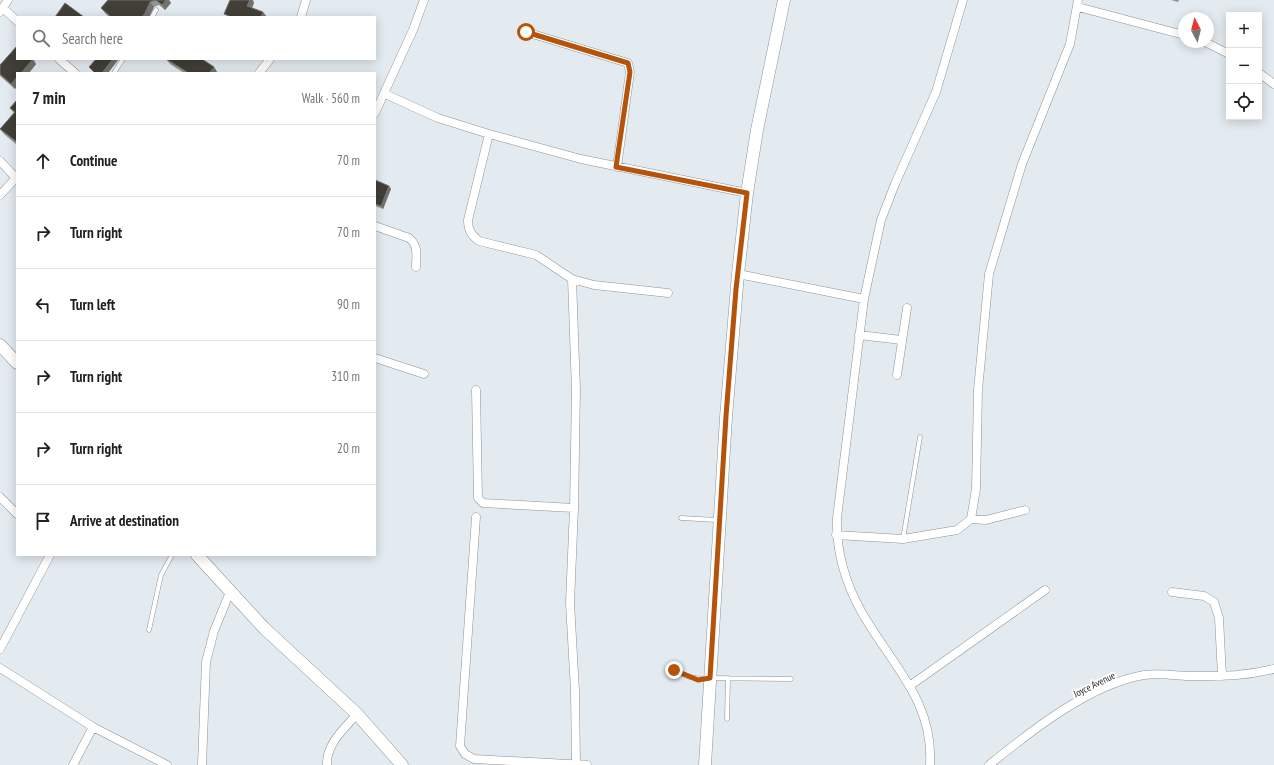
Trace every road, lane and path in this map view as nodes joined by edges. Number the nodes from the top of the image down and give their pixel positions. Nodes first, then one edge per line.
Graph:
1 (8, 0) edge
2 (306, 0) edge
3 (424, 0) edge
4 (784, 0) edge
5 (963, 0) edge
6 (1078, 4) edge
7 (2, 10) edge
8 (156, 10) dead end
9 (153, 16) edge
10 (301, 16) edge
11 (16, 20) edge
12 (526, 32) dead end
13 (1178, 33) edge
14 (1214, 46) edge
15 (1226, 52) edge
16 (60, 60) edge
17 (122, 60) edge
18 (269, 60) edge
19 (73, 72) edge
20 (115, 72) edge
21 (260, 72) edge
22 (1262, 75) edge
23 (1274, 84) edge
24 (385, 94) junction
25 (376, 111) edge
26 (490, 134) junction
27 (0, 161) edge
28 (616, 167) junction
29 (16, 177) edge
30 (16, 179) edge
31 (747, 193) junction
32 (0, 195) edge
33 (376, 226) edge
34 (416, 267) dead end
35 (738, 274) junction
36 (572, 279) junction
37 (668, 293) dead end
38 (864, 299) junction
39 (907, 308) dead end
40 (859, 335) junction
41 (901, 340) junction
42 (0, 345) edge
43 (376, 358) edge
44 (16, 362) edge
45 (424, 374) dead end
46 (896, 374) dead end
47 (476, 390) dead end
48 (920, 437) dead end
49 (0, 497) edge
50 (574, 508) junction
51 (1025, 510) dead end
52 (16, 513) edge
53 (476, 517) dead end
54 (681, 518) dead end
55 (971, 519) junction
56 (720, 521) junction
57 (836, 535) junction
58 (903, 539) junction
59 (49, 556) edge
60 (171, 556) edge
61 (198, 556) edge
62 (1045, 590) dead end
63 (230, 592) junction
64 (1172, 592) dead end
65 (149, 630) dead end
66 (0, 649) edge
67 (0, 668) edge
68 (1274, 669) edge
69 (674, 670) dead end
70 (1222, 676) junction
71 (710, 678) junction
72 (728, 678) junction
73 (791, 679) dead end
74 (911, 685) junction
75 (357, 714) junction
76 (727, 720) dead end
77 (93, 727) junction
78 (576, 764) junction
79 (73, 765) edge
80 (167, 765) edge
81 (202, 765) edge
82 (327, 765) edge
83 (402, 765) edge
84 (587, 765) edge
85 (705, 765) edge
86 (930, 765) edge
87 (989, 765) edge

1 - 7 street
2 - 10 street
3 - 24 street
4 - 31 main road
5 - 38 street
6 - 13 street
6 - 55 street
7 - 11 street
8 - 9 lane
12 - 28 street
14 - 15 street
16 - 19 street
17 - 20 lane
18 - 21 street
22 - 23 street
24 - 25 street
24 - 26 street
26 - 28 street
26 - 36 street
27 - 29 street
28 - 31 street
30 - 32 street
31 - 35 main road
33 - 34 street
35 - 38 street
35 - 56 main road
36 - 37 street
36 - 50 street
38 - 40 street
39 - 41 street
40 - 41 street
40 - 57 street
41 - 46 street
42 - 44 main road
43 - 45 street
47 - 50 street
48 - 58 lane
49 - 52 street
50 - 78 street
51 - 55 street
53 - 78 street
54 - 56 lane
55 - 58 street
56 - 71 main road
57 - 58 street
57 - 74 street
59 - 66 street
60 - 65 lane
61 - 63 main road
62 - 74 street
63 - 75 main road
63 - 81 street
64 - 70 street
67 - 77 street
68 - 70 street, Joyce Avenue
69 - 71 lane
70 - 87 street, Joyce Avenue
71 - 72 lane
71 - 85 main road
72 - 73 lane
72 - 76 lane
74 - 86 street
75 - 82 street
75 - 83 main road
77 - 79 street
77 - 80 street
78 - 84 street

